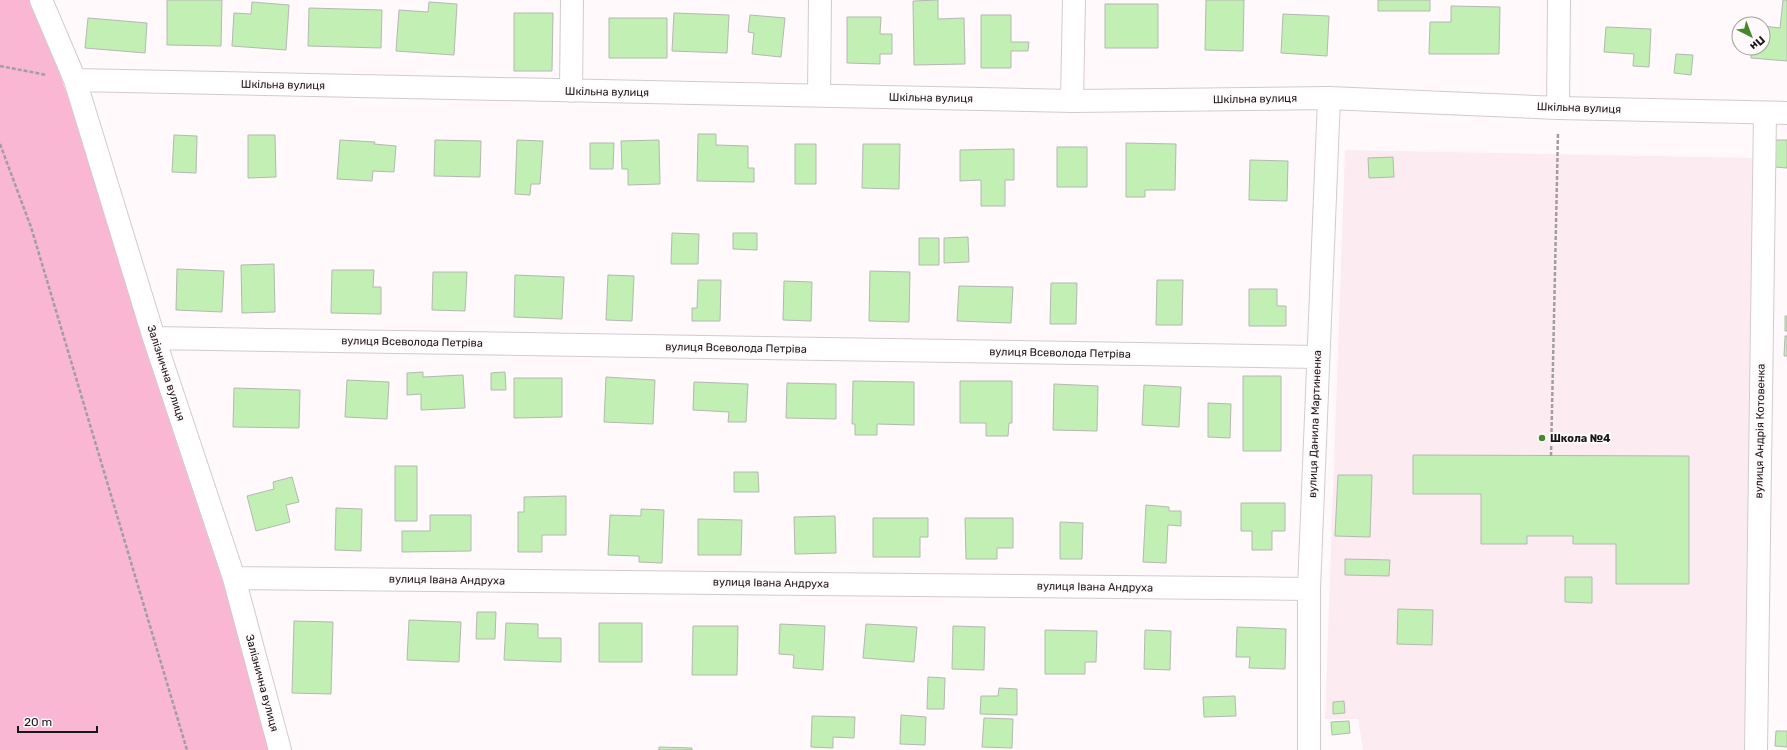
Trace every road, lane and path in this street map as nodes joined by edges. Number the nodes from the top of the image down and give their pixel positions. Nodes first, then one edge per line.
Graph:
1 (41, 0) edge
2 (572, 0) edge
3 (820, 0) edge
4 (1074, 0) edge
5 (1559, 0) edge
6 (0, 66) edge
7 (75, 80) junction
8 (571, 91) junction
9 (819, 96) junction
10 (1329, 98) junction
11 (1072, 101) junction
12 (1558, 108) junction
13 (1765, 113) junction
14 (1787, 113) edge
15 (0, 144) edge
16 (154, 338) junction
17 (1318, 357) junction
18 (1551, 456) dead end
19 (234, 578) junction
20 (1309, 589) junction
21 (187, 750) edge
22 (280, 750) edge
23 (1309, 750) edge
24 (1756, 750) edge

1 - 7 street, Залізнична вулиця
2 - 8 street
3 - 9 street
4 - 11 street
5 - 12 street
6 - 7 path
7 - 8 street, Шкільна вулиця
7 - 16 street, Залізнична вулиця
8 - 9 street, Шкільна вулиця
9 - 11 street, Шкільна вулиця
10 - 11 street, Шкільна вулиця
10 - 12 street, Шкільна вулиця
10 - 17 street, вулиця Данила Мартиненка
12 - 13 street, Шкільна вулиця
12 - 18 path
13 - 14 street, Шкільна вулиця
13 - 24 street, вулиця Андрія Котовенка
15 - 21 path
16 - 17 street, вулиця Всеволода Петріва
16 - 19 street, Залізнична вулиця
17 - 20 street, вулиця Данила Мартиненка
19 - 20 street, вулиця Івана Андруха
19 - 22 street, Залізнична вулиця
20 - 23 street, вулиця Данила Мартиненка

